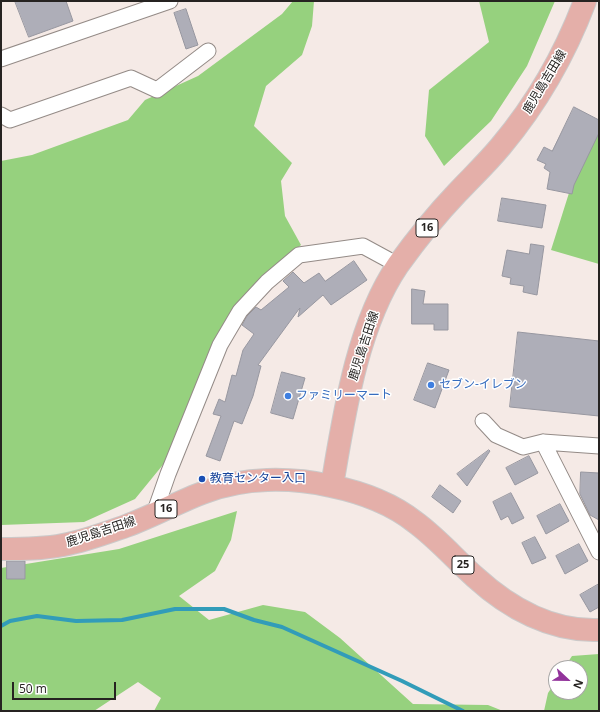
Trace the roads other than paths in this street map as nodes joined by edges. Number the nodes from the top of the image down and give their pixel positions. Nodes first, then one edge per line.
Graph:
1 (170, 1) edge
2 (585, 1) edge
3 (208, 51) dead end
4 (1, 59) edge
5 (1, 115) edge
6 (398, 265) junction
7 (483, 421) dead end
8 (543, 442) junction
9 (599, 446) edge
10 (332, 486) junction
11 (154, 514) junction
12 (594, 530) edge
13 (1, 549) edge
14 (599, 552) edge
15 (599, 630) edge

1 - 4 street
2 - 6 main road, 鹿児島吉田線 / 16
3 - 5 street
6 - 10 main road, 鹿児島吉田線 / 16
6 - 11 street
7 - 8 street
8 - 9 street
8 - 12 street
10 - 11 main road, 鹿児島吉田線 / 16
10 - 15 main road, 25
11 - 13 main road, 鹿児島吉田線 / 16
12 - 14 street

